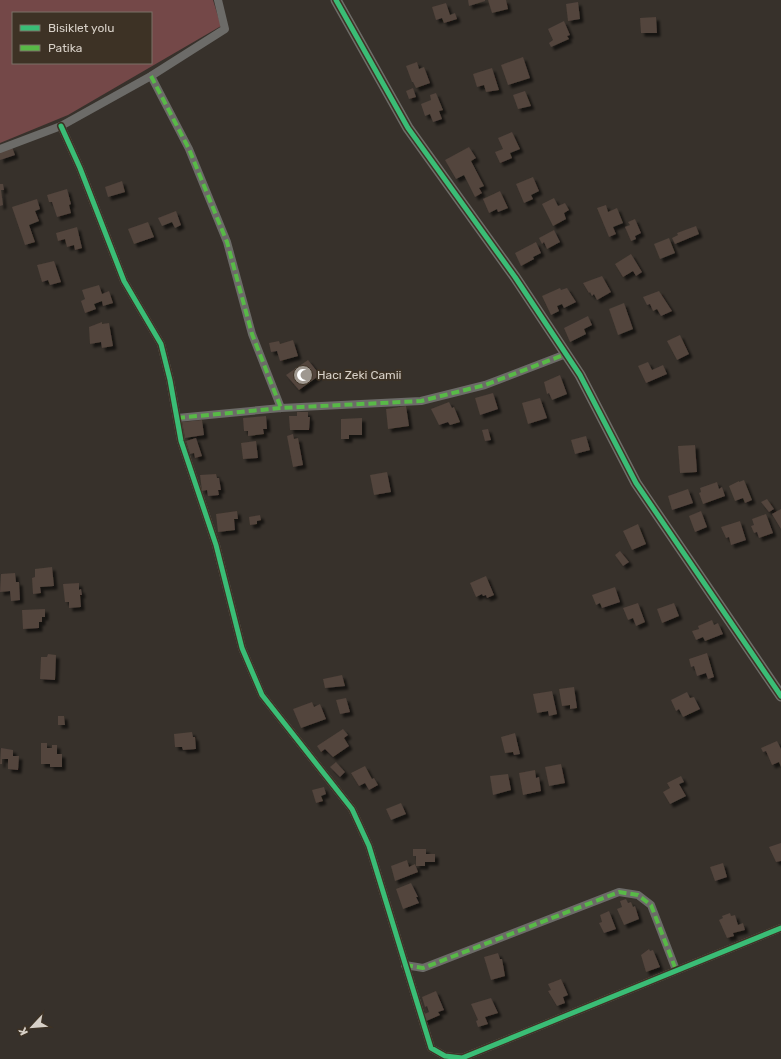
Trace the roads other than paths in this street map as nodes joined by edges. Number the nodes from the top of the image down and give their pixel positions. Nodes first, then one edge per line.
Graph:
1 (218, 0) edge
2 (336, 0) edge
3 (151, 76) junction
4 (61, 126) junction
5 (0, 149) edge
6 (566, 354) junction
7 (281, 408) junction
8 (177, 418) junction
9 (781, 696) edge
10 (781, 928) edge
11 (405, 965) junction
12 (676, 970) junction

1 - 3 street
2 - 6 street
3 - 4 street
3 - 7 street
4 - 5 street
4 - 8 street
6 - 7 street
6 - 9 street
7 - 8 street
8 - 11 street
10 - 12 street
11 - 12 street
11 - 12 street

